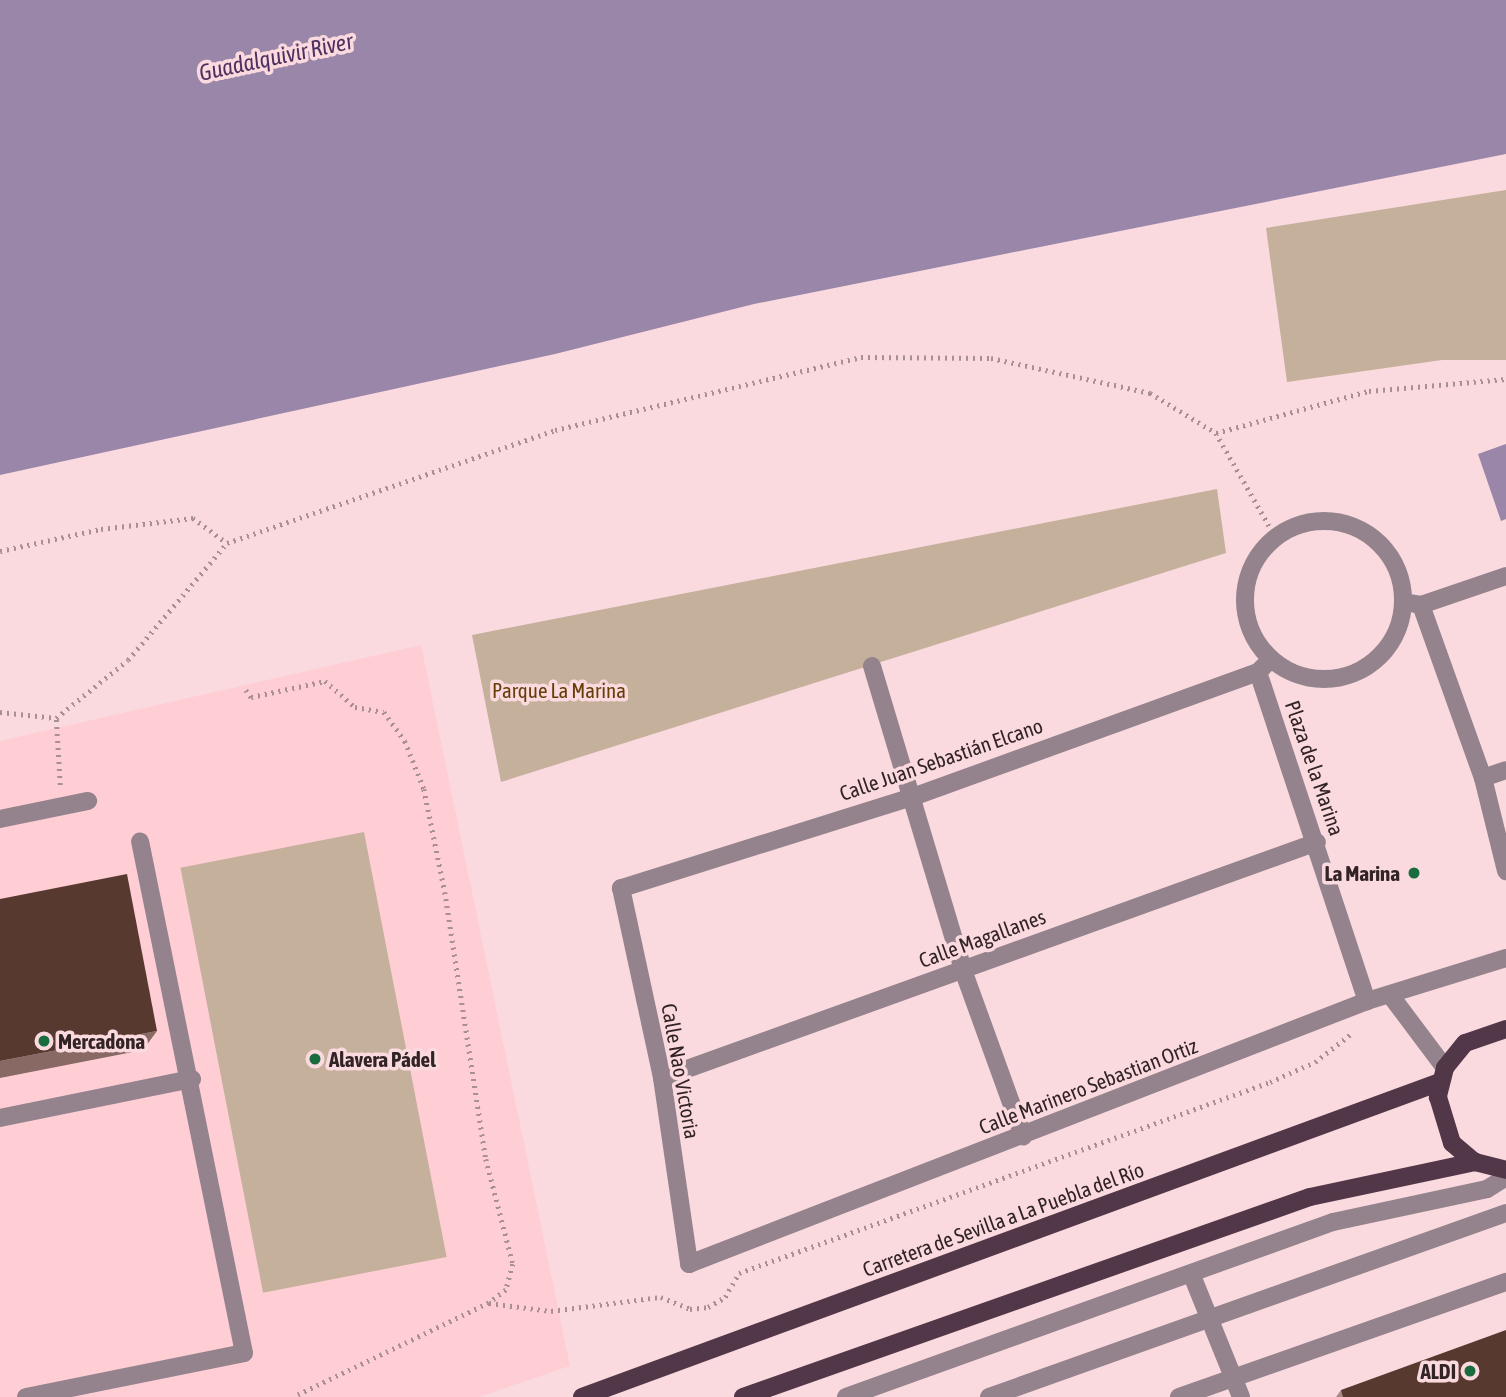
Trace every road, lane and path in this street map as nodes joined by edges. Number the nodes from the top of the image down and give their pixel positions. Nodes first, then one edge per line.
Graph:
1 (1506, 379) edge
2 (1216, 433) junction
3 (1275, 536) junction
4 (227, 543) junction
5 (0, 551) edge
6 (1506, 576) edge
7 (1412, 603) junction
8 (872, 666) dead end
9 (1264, 666) junction
10 (246, 690) dead end
11 (0, 712) edge
12 (56, 718) junction
13 (1506, 770) edge
14 (1483, 778) junction
15 (909, 798) junction
16 (88, 801) dead end
17 (62, 807) junction
18 (0, 819) edge
19 (140, 841) dead end
20 (1317, 842) junction
21 (1506, 871) edge
22 (621, 888) joint
23 (1506, 958) edge
24 (963, 970) junction
25 (1391, 996) junction
26 (1367, 1001) junction
27 (1357, 1028) dead end
28 (1506, 1029) edge
29 (1442, 1075) junction
30 (662, 1078) junction
31 (192, 1079) junction
32 (0, 1118) edge
33 (1023, 1136) junction
34 (1475, 1162) junction
35 (1506, 1170) edge
36 (1506, 1177) edge
37 (1506, 1213) edge
38 (689, 1264) joint
39 (1193, 1278) junction
40 (1506, 1282) edge
41 (489, 1303) junction
42 (1210, 1319) junction
43 (1234, 1378) junction
44 (26, 1397) edge
45 (294, 1397) edge
46 (582, 1397) edge
47 (743, 1397) edge
48 (846, 1397) edge
49 (989, 1397) edge
50 (1179, 1397) edge
51 (1241, 1397) edge

1 - 2 path
2 - 3 path
2 - 4 path
3 - 7 street
3 - 9 street
4 - 5 path
4 - 12 path
6 - 7 street
7 - 9 street
7 - 14 street
8 - 15 street
9 - 15 street, Calle Juan Sebastián Elcano
9 - 20 street, Plaza de la Marina
10 - 41 path
11 - 12 path
12 - 17 path
13 - 14 street
14 - 21 street
15 - 22 street, Calle Juan Sebastián Elcano
15 - 24 street
16 - 17 street
17 - 18 street
19 - 31 street
20 - 24 street, Calle Magallanes
20 - 26 street, Plaza de la Marina
22 - 30 street, Calle Nao Victoria
23 - 25 street, Calle Marinero Sebastian Ortiz
24 - 30 street, Calle Magallanes
24 - 33 street
25 - 26 street, Calle Marinero Sebastian Ortiz
25 - 29 street
26 - 33 street, Calle Marinero Sebastian Ortiz
27 - 41 path
28 - 29 main road
29 - 34 main road
29 - 46 main road, Carretera de Sevilla a La Puebla del Río
30 - 38 street, Calle Nao Victoria
31 - 32 street
31 - 44 street
33 - 38 street, Calle Marinero Sebastian Ortiz
34 - 35 main road
34 - 47 main road
36 - 39 street
37 - 42 street
39 - 42 street
39 - 48 street
40 - 43 street
41 - 45 path
42 - 43 street
42 - 49 street
43 - 50 street
43 - 51 street

